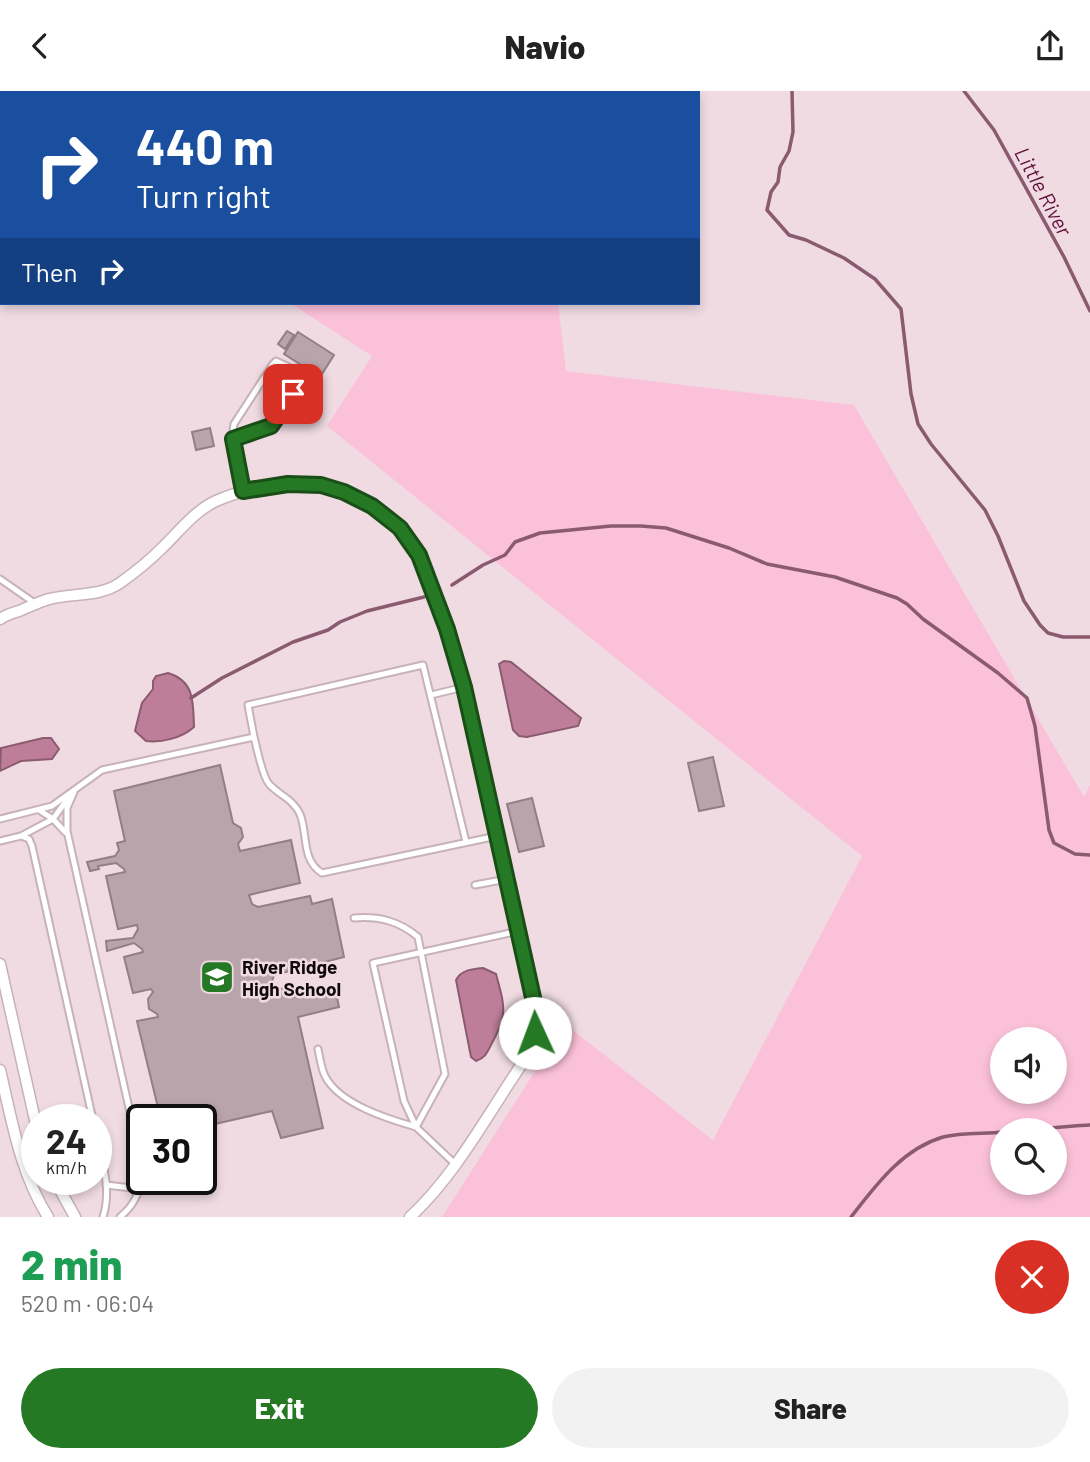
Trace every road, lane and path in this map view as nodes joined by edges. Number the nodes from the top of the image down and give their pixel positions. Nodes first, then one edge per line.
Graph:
1 (233, 439) junction
2 (243, 491) junction
3 (0, 579) edge
4 (36, 604) junction
5 (0, 619) edge
6 (464, 687) junction
7 (431, 695) junction
8 (254, 737) junction
9 (75, 789) junction
10 (39, 810) junction
11 (0, 819) edge
12 (53, 819) junction
13 (21, 835) junction
14 (497, 836) junction
15 (68, 838) junction
16 (0, 841) edge
17 (466, 842) junction
18 (507, 879) junction
19 (475, 885) dead end
20 (355, 918) dead end
21 (519, 931) junction
22 (420, 953) junction
23 (0, 966) edge
24 (318, 1049) dead end
25 (0, 1070) edge
26 (31, 1104) edge
27 (89, 1104) edge
28 (128, 1104) edge
29 (416, 1127) junction
30 (455, 1164) junction
31 (63, 1195) edge
32 (107, 1195) edge
33 (137, 1195) edge
34 (48, 1217) edge
35 (75, 1217) edge
36 (103, 1217) edge
37 (120, 1217) edge
38 (410, 1217) edge

1 - 1 lane
1 - 2 lane
2 - 4 street
2 - 6 street
3 - 4 lane
4 - 5 street
6 - 7 lane
6 - 14 street
7 - 8 lane
7 - 17 lane
8 - 9 lane
8 - 17 lane
9 - 10 lane
9 - 12 lane
9 - 15 lane
10 - 11 lane
10 - 12 lane
12 - 13 lane
12 - 15 lane
13 - 16 lane
13 - 27 lane
14 - 17 lane
14 - 18 street
15 - 28 lane
18 - 19 lane
18 - 21 street
20 - 22 lane
21 - 22 lane
21 - 30 street
22 - 29 lane
22 - 29 lane
23 - 26 street
24 - 29 lane
25 - 34 street
29 - 30 lane
30 - 38 street
31 - 35 street
32 - 36 lane
33 - 37 lane

